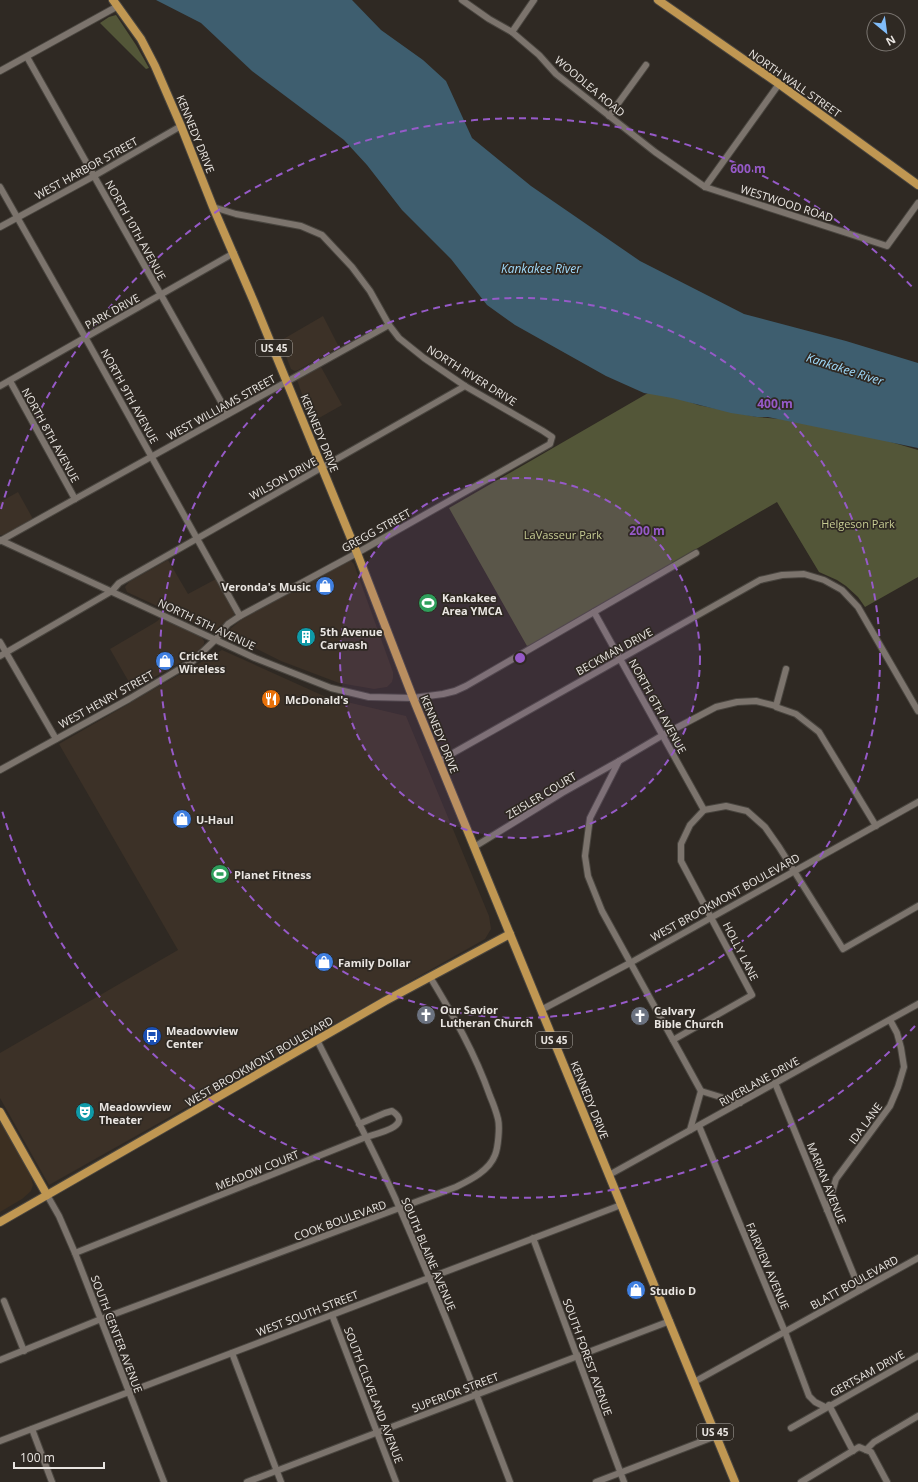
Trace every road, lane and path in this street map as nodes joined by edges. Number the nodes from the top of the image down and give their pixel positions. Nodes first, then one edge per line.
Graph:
1 (462, 0) edge
2 (534, 0) edge
3 (658, 0) edge
4 (116, 3) edge
5 (512, 32) junction
6 (27, 57) junction
7 (646, 65) dead end
8 (0, 71) edge
9 (779, 84) junction
10 (609, 116) junction
11 (181, 126) junction
12 (94, 176) junction
13 (918, 185) edge
14 (0, 187) edge
15 (705, 187) junction
16 (918, 203) edge
17 (213, 207) junction
18 (17, 217) junction
19 (0, 227) edge
20 (234, 253) junction
21 (161, 295) junction
22 (389, 325) junction
23 (85, 337) junction
24 (10, 381) junction
25 (287, 381) junction
26 (0, 386) edge
27 (465, 386) junction
28 (228, 414) junction
29 (550, 444) joint
30 (152, 456) junction
31 (322, 468) junction
32 (75, 499) junction
33 (196, 538) junction
34 (0, 541) edge
35 (357, 553) junction
36 (696, 553) dead end
37 (112, 591) junction
38 (594, 612) junction
39 (240, 616) junction
40 (216, 639) junction
41 (0, 642) edge
42 (3, 654) edge
43 (620, 658) junction
44 (786, 669) dead end
45 (413, 698) junction
46 (776, 706) junction
47 (918, 711) edge
48 (663, 735) junction
49 (56, 739) junction
50 (439, 761) junction
51 (619, 761) junction
52 (0, 770) edge
53 (918, 802) edge
54 (704, 810) junction
55 (876, 826) junction
56 (474, 847) junction
57 (794, 871) junction
58 (918, 906) edge
59 (712, 917) junction
60 (510, 934) junction
61 (630, 963) junction
62 (430, 977) junction
63 (918, 1004) edge
64 (541, 1010) junction
65 (890, 1020) junction
66 (317, 1040) junction
67 (673, 1040) junction
68 (775, 1083) junction
69 (701, 1091) junction
70 (740, 1103) junction
71 (0, 1112) edge
72 (359, 1124) junction
73 (699, 1126) junction
74 (690, 1130) junction
75 (366, 1137) junction
76 (609, 1175) junction
77 (47, 1195) junction
78 (621, 1205) junction
79 (399, 1209) junction
80 (827, 1210) junction
81 (0, 1222) edge
82 (533, 1238) junction
83 (75, 1253) junction
84 (918, 1258) edge
85 (429, 1277) junction
86 (860, 1290) junction
87 (4, 1301) dead end
88 (332, 1315) junction
89 (101, 1320) junction
90 (670, 1321) junction
91 (785, 1332) junction
92 (24, 1351) junction
93 (232, 1353) junction
94 (577, 1356) junction
95 (918, 1356) edge
96 (0, 1360) edge
97 (694, 1382) junction
98 (129, 1392) junction
99 (477, 1394) junction
100 (827, 1406) junction
101 (918, 1416) edge
102 (792, 1428) dead end
103 (32, 1429) junction
104 (377, 1432) junction
105 (716, 1436) junction
106 (0, 1441) edge
107 (866, 1450) junction
108 (853, 1451) junction
109 (277, 1471) junction
110 (620, 1473) junction
111 (804, 1481) edge
112 (52, 1482) edge
113 (164, 1482) edge
114 (247, 1482) edge
115 (281, 1482) edge
116 (396, 1482) edge
117 (510, 1482) edge
118 (596, 1482) edge
119 (624, 1482) edge
120 (735, 1482) edge
121 (887, 1482) edge

1 - 5 street, WOODLEA ROAD
2 - 5 street
3 - 9 main road, NORTH WALL STREET
4 - 6 street
4 - 11 main road, KENNEDY DRIVE / US 45
5 - 10 street, WOODLEA ROAD
6 - 8 street
6 - 12 street, NORTH 10TH AVENUE
7 - 10 street
9 - 13 main road, NORTH WALL STREET
9 - 15 street
10 - 15 street, WOODLEA ROAD
11 - 12 street, WEST HARBOR STREET
11 - 17 main road, KENNEDY DRIVE / US 45
12 - 18 street, WEST HARBOR STREET
12 - 21 street, NORTH 10TH AVENUE
14 - 18 street, NORTH 9TH AVENUE
15 - 16 street, WESTWOOD ROAD
17 - 20 main road, KENNEDY DRIVE / US 45
17 - 22 street, NORTH RIVER DRIVE
18 - 19 street, WEST HARBOR STREET
18 - 23 street, NORTH 9TH AVENUE
20 - 21 street, PARK DRIVE
20 - 25 main road, KENNEDY DRIVE / US 45
21 - 23 street, PARK DRIVE
21 - 28 street, NORTH 10TH AVENUE
22 - 25 street, WEST WILLIAMS STREET
22 - 27 street, NORTH RIVER DRIVE
23 - 24 street, PARK DRIVE
23 - 30 street, NORTH 9TH AVENUE
24 - 26 street, PARK DRIVE
24 - 32 street, NORTH 8TH AVENUE
25 - 28 street, WEST WILLIAMS STREET
25 - 31 main road, KENNEDY DRIVE / US 45
27 - 29 street, NORTH RIVER DRIVE
27 - 31 street, WILSON DRIVE
28 - 30 street, WEST WILLIAMS STREET
29 - 35 street, GREGG STREET
30 - 32 street, WEST WILLIAMS STREET
30 - 33 street, NORTH 9TH AVENUE
31 - 33 street, WILSON DRIVE
31 - 35 main road, KENNEDY DRIVE / US 45
32 - 34 street, WEST WILLIAMS STREET
33 - 37 street, WILSON DRIVE
33 - 39 street, NORTH 9TH AVENUE
34 - 37 street, NORTH 5TH AVENUE
35 - 39 street, GREGG STREET
35 - 45 main road, KENNEDY DRIVE / US 45
36 - 38 street, NORTH 5TH AVENUE
37 - 40 street, NORTH 5TH AVENUE
37 - 42 street, WILSON DRIVE
38 - 43 street, NORTH 6TH AVENUE
38 - 45 street, NORTH 5TH AVENUE
39 - 40 street, GREGG STREET
40 - 45 street, NORTH 5TH AVENUE
40 - 49 street, WEST HENRY STREET
41 - 42 street
42 - 49 street
43 - 47 street, BECKMAN DRIVE
43 - 48 street, NORTH 6TH AVENUE
43 - 50 street, BECKMAN DRIVE
44 - 46 street
45 - 50 main road, KENNEDY DRIVE / US 45
46 - 48 street, ZEISLER COURT
46 - 55 street, ZEISLER COURT
48 - 51 street, ZEISLER COURT
48 - 54 street, NORTH 6TH AVENUE
49 - 52 street, WEST HENRY STREET
50 - 56 main road, KENNEDY DRIVE / US 45
51 - 56 street, ZEISLER COURT
51 - 61 street
53 - 55 street, WEST BROOKMONT BOULEVARD
54 - 57 street
54 - 59 street
55 - 57 street, WEST BROOKMONT BOULEVARD
56 - 60 main road, KENNEDY DRIVE / US 45
57 - 58 street
57 - 59 street, WEST BROOKMONT BOULEVARD
59 - 61 street, WEST BROOKMONT BOULEVARD
59 - 67 street, HOLLY LANE
60 - 62 main road, WEST BROOKMONT BOULEVARD
60 - 64 main road, KENNEDY DRIVE / US 45
61 - 64 street, WEST BROOKMONT BOULEVARD
61 - 67 street
62 - 66 main road, WEST BROOKMONT BOULEVARD
62 - 79 street, COOK BOULEVARD
63 - 65 street, RIVERLANE DRIVE
64 - 76 main road, KENNEDY DRIVE / US 45
65 - 68 street, RIVERLANE DRIVE
65 - 80 street, IDA LANE
66 - 72 street, SOUTH BLAINE AVENUE
66 - 77 main road, WEST BROOKMONT BOULEVARD
67 - 69 street
68 - 70 street, RIVERLANE DRIVE
68 - 80 street, MARIAN AVENUE
69 - 70 street
69 - 74 street
70 - 73 street, RIVERLANE DRIVE
71 - 77 main road
72 - 75 street, SOUTH BLAINE AVENUE
72 - 75 street, MEADOW COURT
73 - 74 street, RIVERLANE DRIVE
73 - 91 street, FAIRVIEW AVENUE
74 - 76 street, RIVERLANE DRIVE
75 - 79 street, SOUTH BLAINE AVENUE
75 - 83 street, MEADOW COURT
76 - 78 main road, KENNEDY DRIVE / US 45
77 - 81 main road, WEST BROOKMONT BOULEVARD
77 - 83 street, SOUTH CENTER AVENUE
78 - 82 street, WEST SOUTH STREET
78 - 90 main road, KENNEDY DRIVE / US 45
79 - 85 street, SOUTH BLAINE AVENUE
79 - 89 street, COOK BOULEVARD
80 - 86 street, MARIAN AVENUE
82 - 85 street, WEST SOUTH STREET
82 - 94 street, SOUTH FOREST AVENUE
83 - 89 street, SOUTH CENTER AVENUE
84 - 86 street, BLATT BOULEVARD
85 - 88 street, WEST SOUTH STREET
85 - 99 street, SOUTH BLAINE AVENUE
86 - 91 street, BLATT BOULEVARD
87 - 92 street
88 - 93 street, WEST SOUTH STREET
88 - 104 street, SOUTH CLEVELAND AVENUE
89 - 92 street, COOK BOULEVARD
89 - 98 street, SOUTH CENTER AVENUE
90 - 94 street, SUPERIOR STREET
90 - 97 main road, KENNEDY DRIVE / US 45
91 - 97 street, BLATT BOULEVARD
91 - 100 street, FAIRVIEW AVENUE
92 - 96 street, COOK BOULEVARD
93 - 98 street, WEST SOUTH STREET
93 - 109 street
94 - 99 street, SUPERIOR STREET
94 - 110 street, SOUTH FOREST AVENUE
95 - 100 street, GERTSAM DRIVE
97 - 105 main road, KENNEDY DRIVE / US 45
98 - 103 street, WEST SOUTH STREET
98 - 113 street, SOUTH CENTER AVENUE
99 - 104 street, SUPERIOR STREET
99 - 117 street, SOUTH BLAINE AVENUE
100 - 102 street, GERTSAM DRIVE
100 - 108 street
101 - 107 street
103 - 106 street, WEST SOUTH STREET
103 - 112 street
104 - 109 street, SUPERIOR STREET
104 - 116 street, SOUTH CLEVELAND AVENUE
105 - 110 street
105 - 120 main road, KENNEDY DRIVE / US 45
107 - 108 street
107 - 121 street
108 - 111 street
109 - 114 street, SUPERIOR STREET
109 - 115 street
110 - 118 street
110 - 119 street, SOUTH FOREST AVENUE

